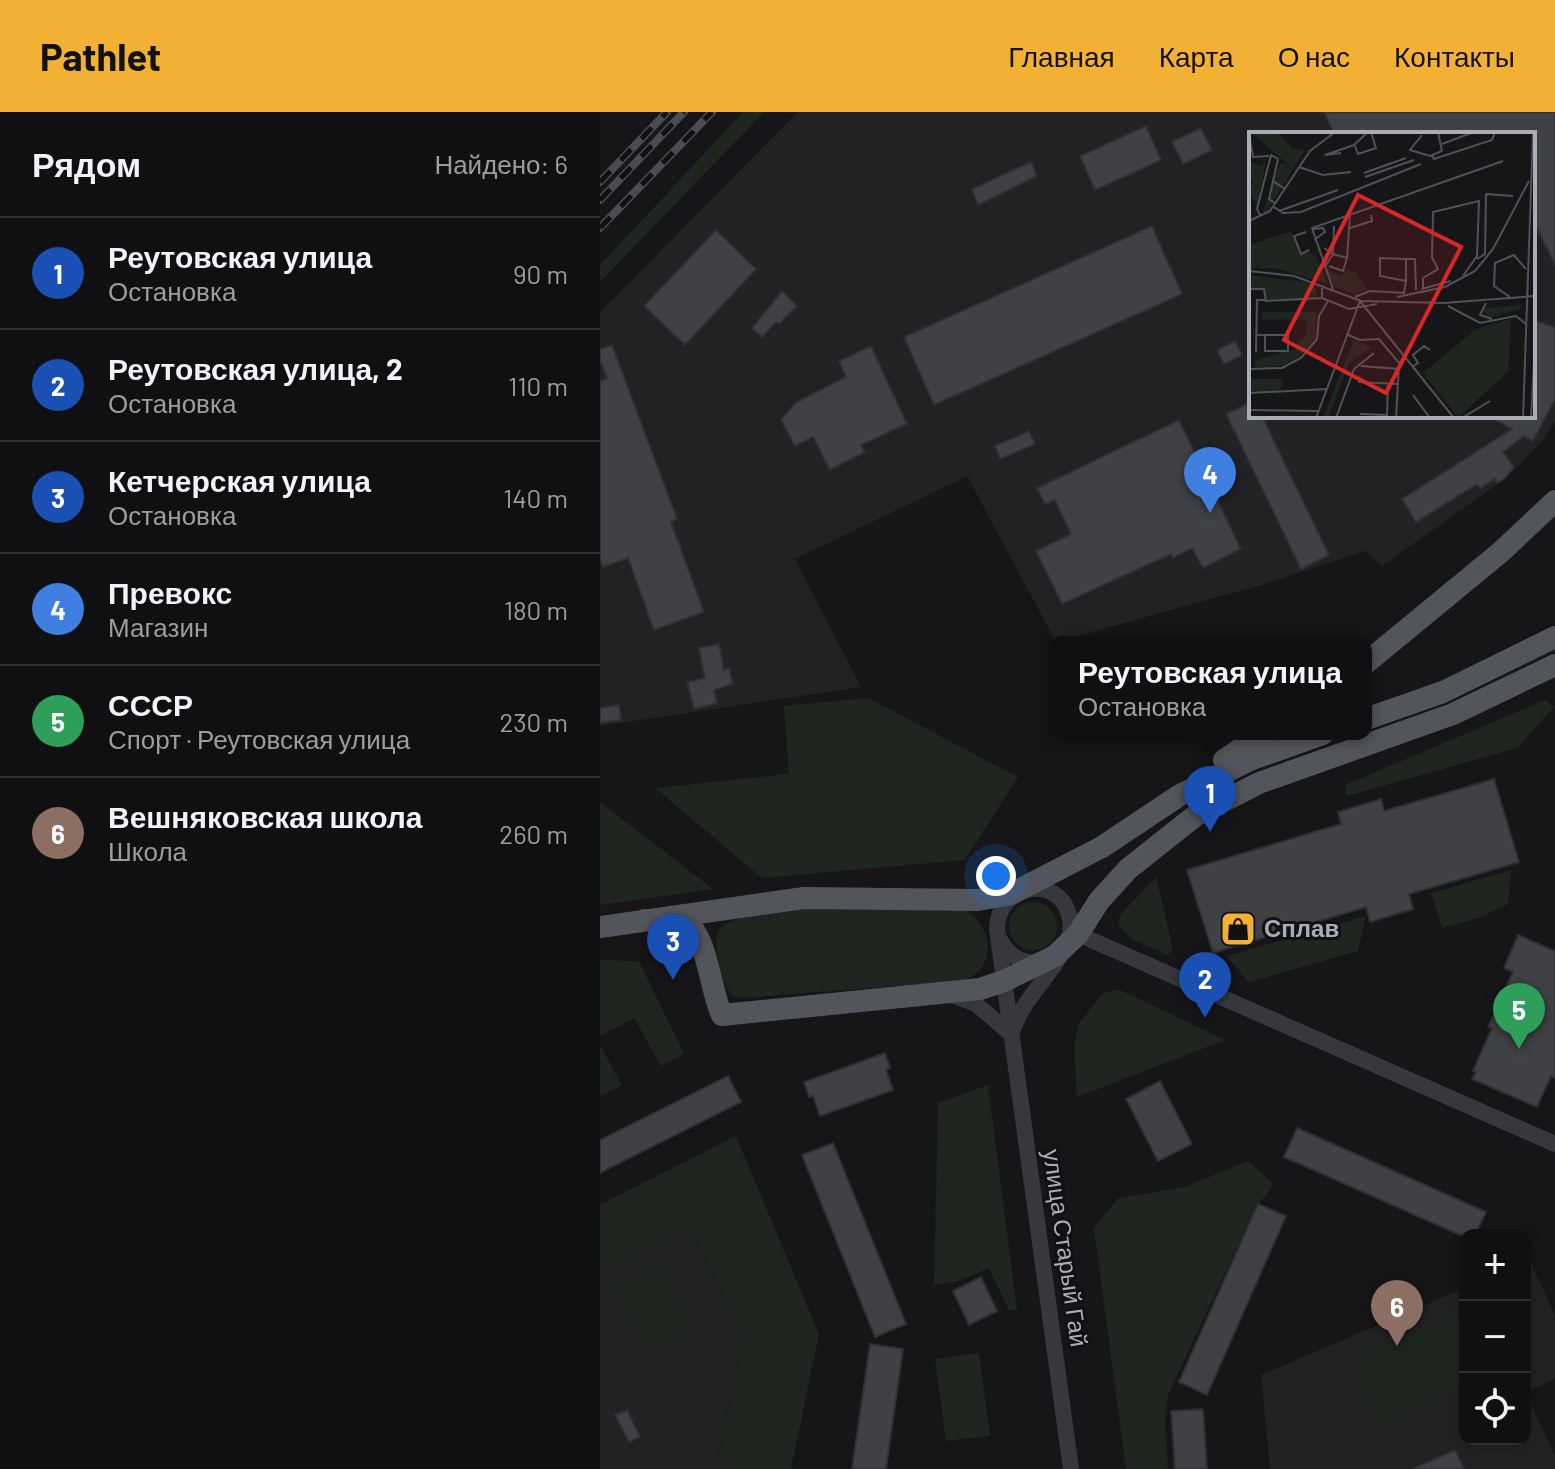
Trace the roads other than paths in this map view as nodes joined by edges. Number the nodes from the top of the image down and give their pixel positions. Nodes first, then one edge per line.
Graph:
1 (1555, 501) edge
2 (1555, 637) edge
3 (1372, 658) edge
4 (1555, 665) edge
5 (1372, 717) edge
6 (1255, 740) edge
7 (1306, 740) edge
8 (1180, 795) junction
9 (1022, 891) junction
10 (735, 907) junction
11 (645, 920) junction
12 (600, 927) edge
13 (997, 929) junction
14 (1065, 944) junction
15 (703, 952) junction
16 (1004, 981) junction
17 (947, 994) junction
18 (1011, 1034) junction
19 (1555, 1144) edge
20 (1071, 1469) edge

1 - 3 main road
2 - 5 main road
4 - 14 main road
6 - 8 main road
7 - 8 main road
8 - 9 main road
9 - 10 main road
9 - 13 street
9 - 14 street
10 - 11 main road
10 - 15 main road
11 - 12 main road
11 - 15 main road
13 - 14 street
13 - 16 street, улица Старый Гай
14 - 16 main road
14 - 18 street
14 - 19 street
15 - 17 main road
16 - 17 main road
16 - 18 street, улица Старый Гай
17 - 18 street
18 - 20 street, улица Старый Гай

